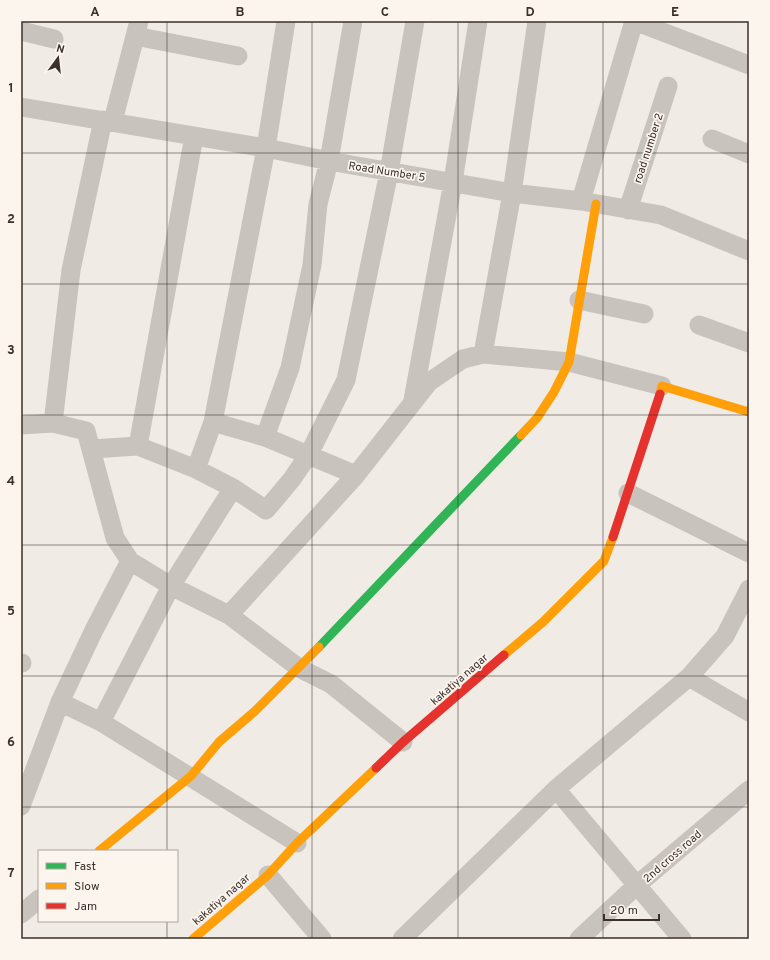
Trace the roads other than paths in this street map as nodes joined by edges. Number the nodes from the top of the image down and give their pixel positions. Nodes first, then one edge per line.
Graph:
1 (286, 21) edge
2 (353, 21) edge
3 (415, 21) edge
4 (537, 21) edge
5 (634, 21) edge
6 (477, 27) edge
7 (137, 28) edge
8 (21, 30) edge
9 (54, 39) dead end
10 (238, 56) dead end
11 (749, 65) edge
12 (668, 86) dead end
13 (21, 107) edge
14 (108, 121) junction
15 (194, 136) junction
16 (712, 139) dead end
17 (266, 148) junction
18 (749, 154) edge
19 (329, 161) junction
20 (388, 172) junction
21 (453, 182) junction
22 (512, 193) junction
23 (589, 203) junction
24 (628, 210) junction
25 (749, 251) edge
26 (579, 300) junction
27 (644, 314) dead end
28 (699, 325) dead end
29 (749, 343) edge
30 (483, 354) junction
31 (568, 362) junction
32 (662, 386) junction
33 (412, 402) junction
34 (749, 412) edge
35 (213, 422) junction
36 (53, 423) junction
37 (21, 425) edge
38 (265, 436) junction
39 (138, 446) junction
40 (92, 448) junction
41 (309, 454) junction
42 (196, 469) junction
43 (356, 475) junction
44 (233, 488) junction
45 (628, 493) junction
46 (749, 553) edge
47 (130, 561) junction
48 (171, 586) junction
49 (749, 589) edge
50 (229, 615) junction
51 (299, 668) junction
52 (689, 677) junction
53 (60, 702) junction
54 (749, 712) edge
55 (101, 722) junction
56 (403, 742) junction
57 (191, 776) junction
58 (556, 788) junction
59 (749, 790) edge
60 (21, 805) edge
61 (297, 843) junction
62 (99, 850) edge
63 (268, 875) junction
64 (638, 885) junction
65 (38, 900) edge
66 (21, 914) edge
67 (193, 939) edge
68 (322, 939) edge
69 (402, 939) edge
70 (579, 939) edge
71 (682, 939) edge

1 - 17 street
2 - 19 street
3 - 20 street
4 - 22 street
5 - 11 street
5 - 23 street
6 - 21 street
7 - 10 street
7 - 14 street
8 - 9 street
12 - 24 street, road number 2
13 - 14 street, Road Number 5
14 - 15 street, Road Number 5
14 - 36 street
15 - 17 street, Road Number 5
15 - 39 street
16 - 18 street
17 - 19 street, Road Number 5
17 - 35 street
19 - 20 street, Road Number 5
19 - 38 street
20 - 21 street, Road Number 5
20 - 41 street
21 - 22 street, Road Number 5
21 - 33 street
22 - 23 street, Road Number 5
22 - 30 street
23 - 24 street, Road Number 5
23 - 26 street
24 - 25 street, Road Number 5
26 - 27 street
26 - 31 street
28 - 29 street
30 - 31 street
30 - 33 street
31 - 32 street
31 - 51 street
32 - 34 street
32 - 45 street, kakatiya nagar
33 - 43 street
35 - 38 street
35 - 42 street
36 - 37 street
36 - 40 street
38 - 41 street
39 - 40 street
39 - 42 street
40 - 47 street
41 - 43 street
41 - 44 street
42 - 44 street
43 - 50 street
44 - 48 street
45 - 46 street
45 - 56 street, kakatiya nagar
47 - 48 street
47 - 53 street
48 - 50 street
48 - 55 street
49 - 52 street
50 - 51 street
51 - 56 street
51 - 57 street
52 - 54 street
52 - 58 street
53 - 55 street
53 - 60 street
55 - 57 street
56 - 61 street, kakatiya nagar
57 - 61 street
57 - 62 street
58 - 64 street
58 - 69 street
59 - 64 street, 2nd cross road
61 - 63 street, kakatiya nagar
63 - 67 street, kakatiya nagar
63 - 68 street
64 - 70 street, 2nd cross road
64 - 71 street
65 - 66 street

